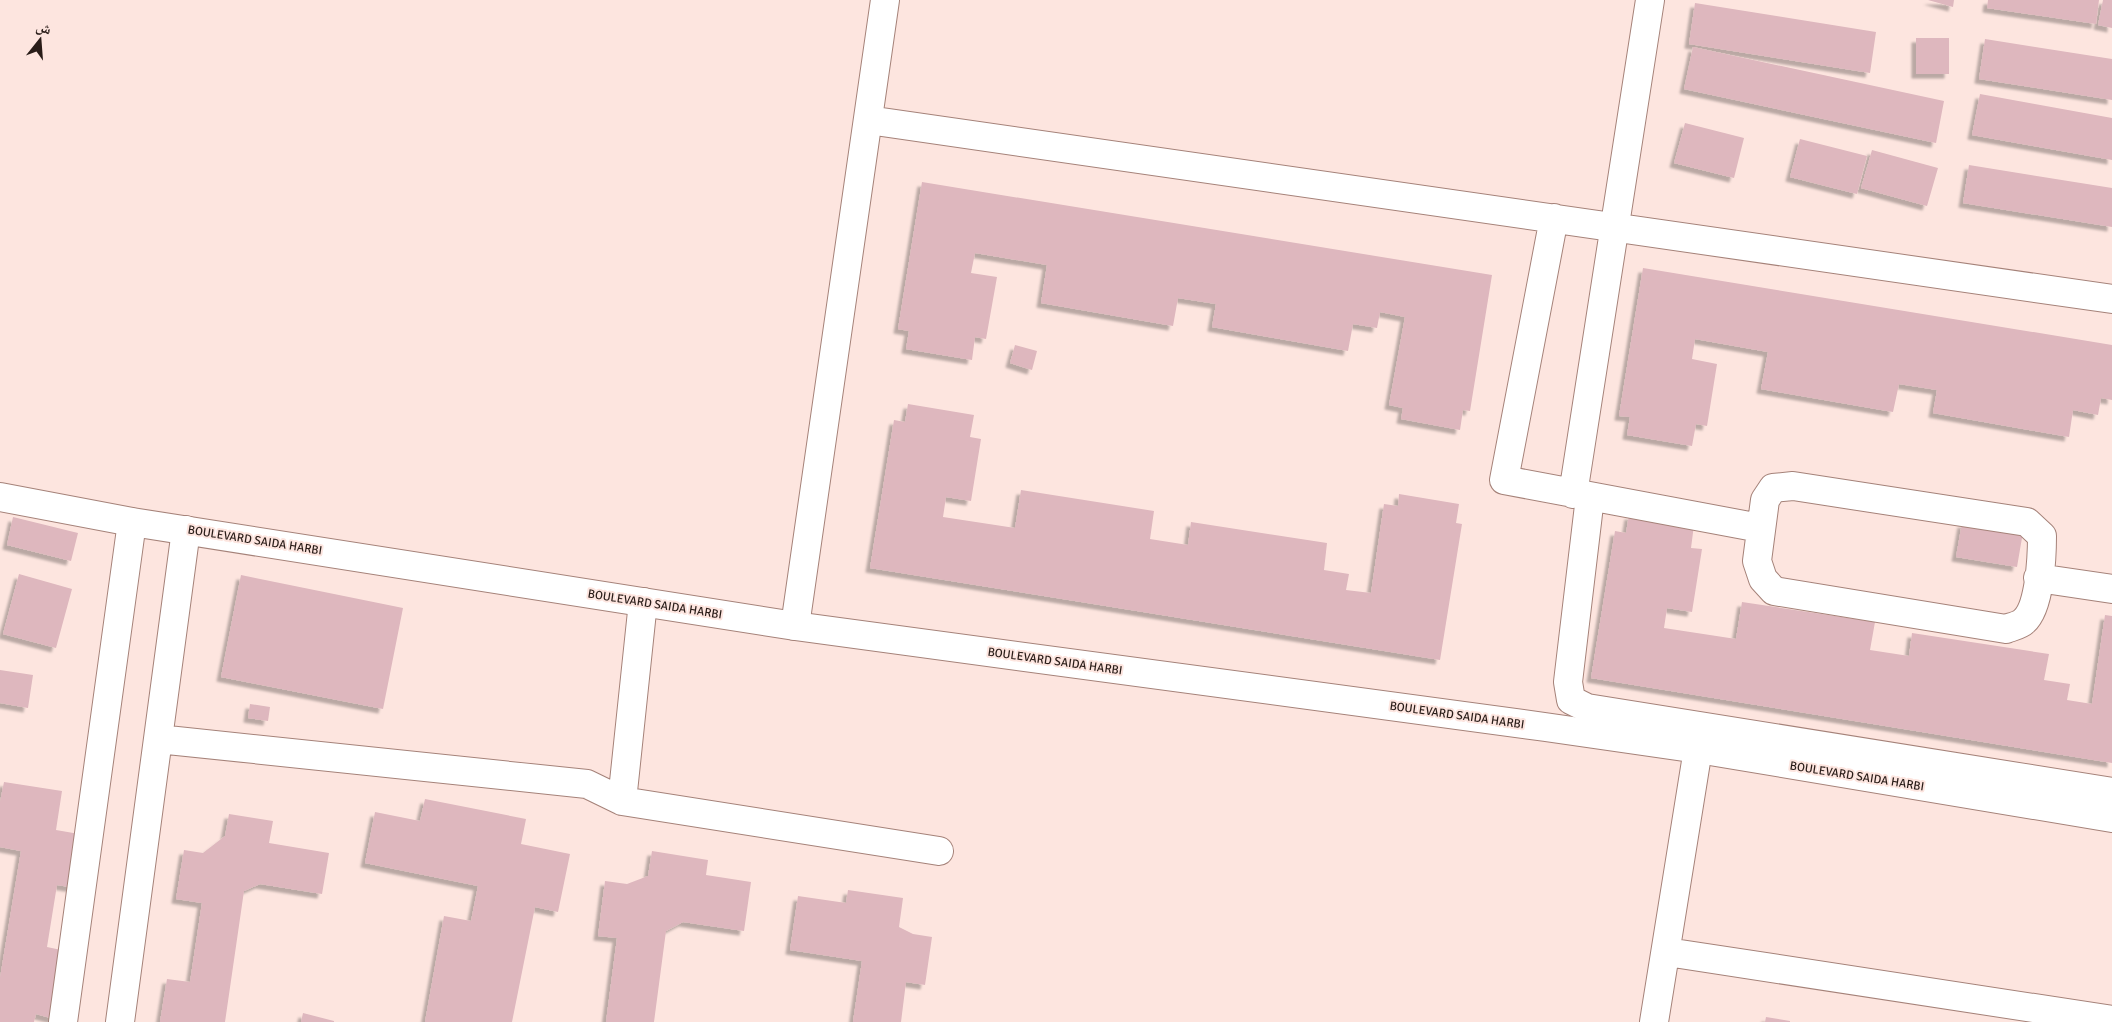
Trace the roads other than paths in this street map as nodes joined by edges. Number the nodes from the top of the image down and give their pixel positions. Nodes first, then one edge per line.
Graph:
1 (884, 0) edge
2 (1650, 0) edge
3 (868, 120) junction
4 (1554, 218) junction
5 (1616, 227) junction
6 (2112, 299) edge
7 (1581, 496) junction
8 (0, 497) edge
9 (132, 522) junction
10 (1760, 528) junction
11 (186, 530) junction
12 (2038, 578) junction
13 (2112, 589) edge
14 (643, 602) junction
15 (795, 626) junction
16 (158, 739) junction
17 (1698, 749) junction
18 (2112, 792) edge
19 (622, 800) junction
20 (2112, 818) edge
21 (939, 851) dead end
22 (1667, 952) junction
23 (2112, 1020) edge
24 (63, 1022) edge
25 (120, 1022) edge
26 (1654, 1022) edge

1 - 3 street
2 - 5 street
3 - 4 street
3 - 15 street
4 - 5 street
4 - 7 street
5 - 6 street
5 - 7 street
7 - 10 street
7 - 18 street
8 - 9 street, BOULEVARD SAIDA HARBI
9 - 11 street, BOULEVARD SAIDA HARBI
9 - 24 street
10 - 12 street
10 - 12 street
11 - 14 street, BOULEVARD SAIDA HARBI
11 - 16 street
12 - 13 street
14 - 15 street, BOULEVARD SAIDA HARBI
14 - 19 street
15 - 17 street, BOULEVARD SAIDA HARBI
16 - 19 street
16 - 25 street
17 - 20 street, BOULEVARD SAIDA HARBI
17 - 22 street
19 - 21 street
22 - 23 street
22 - 26 street

